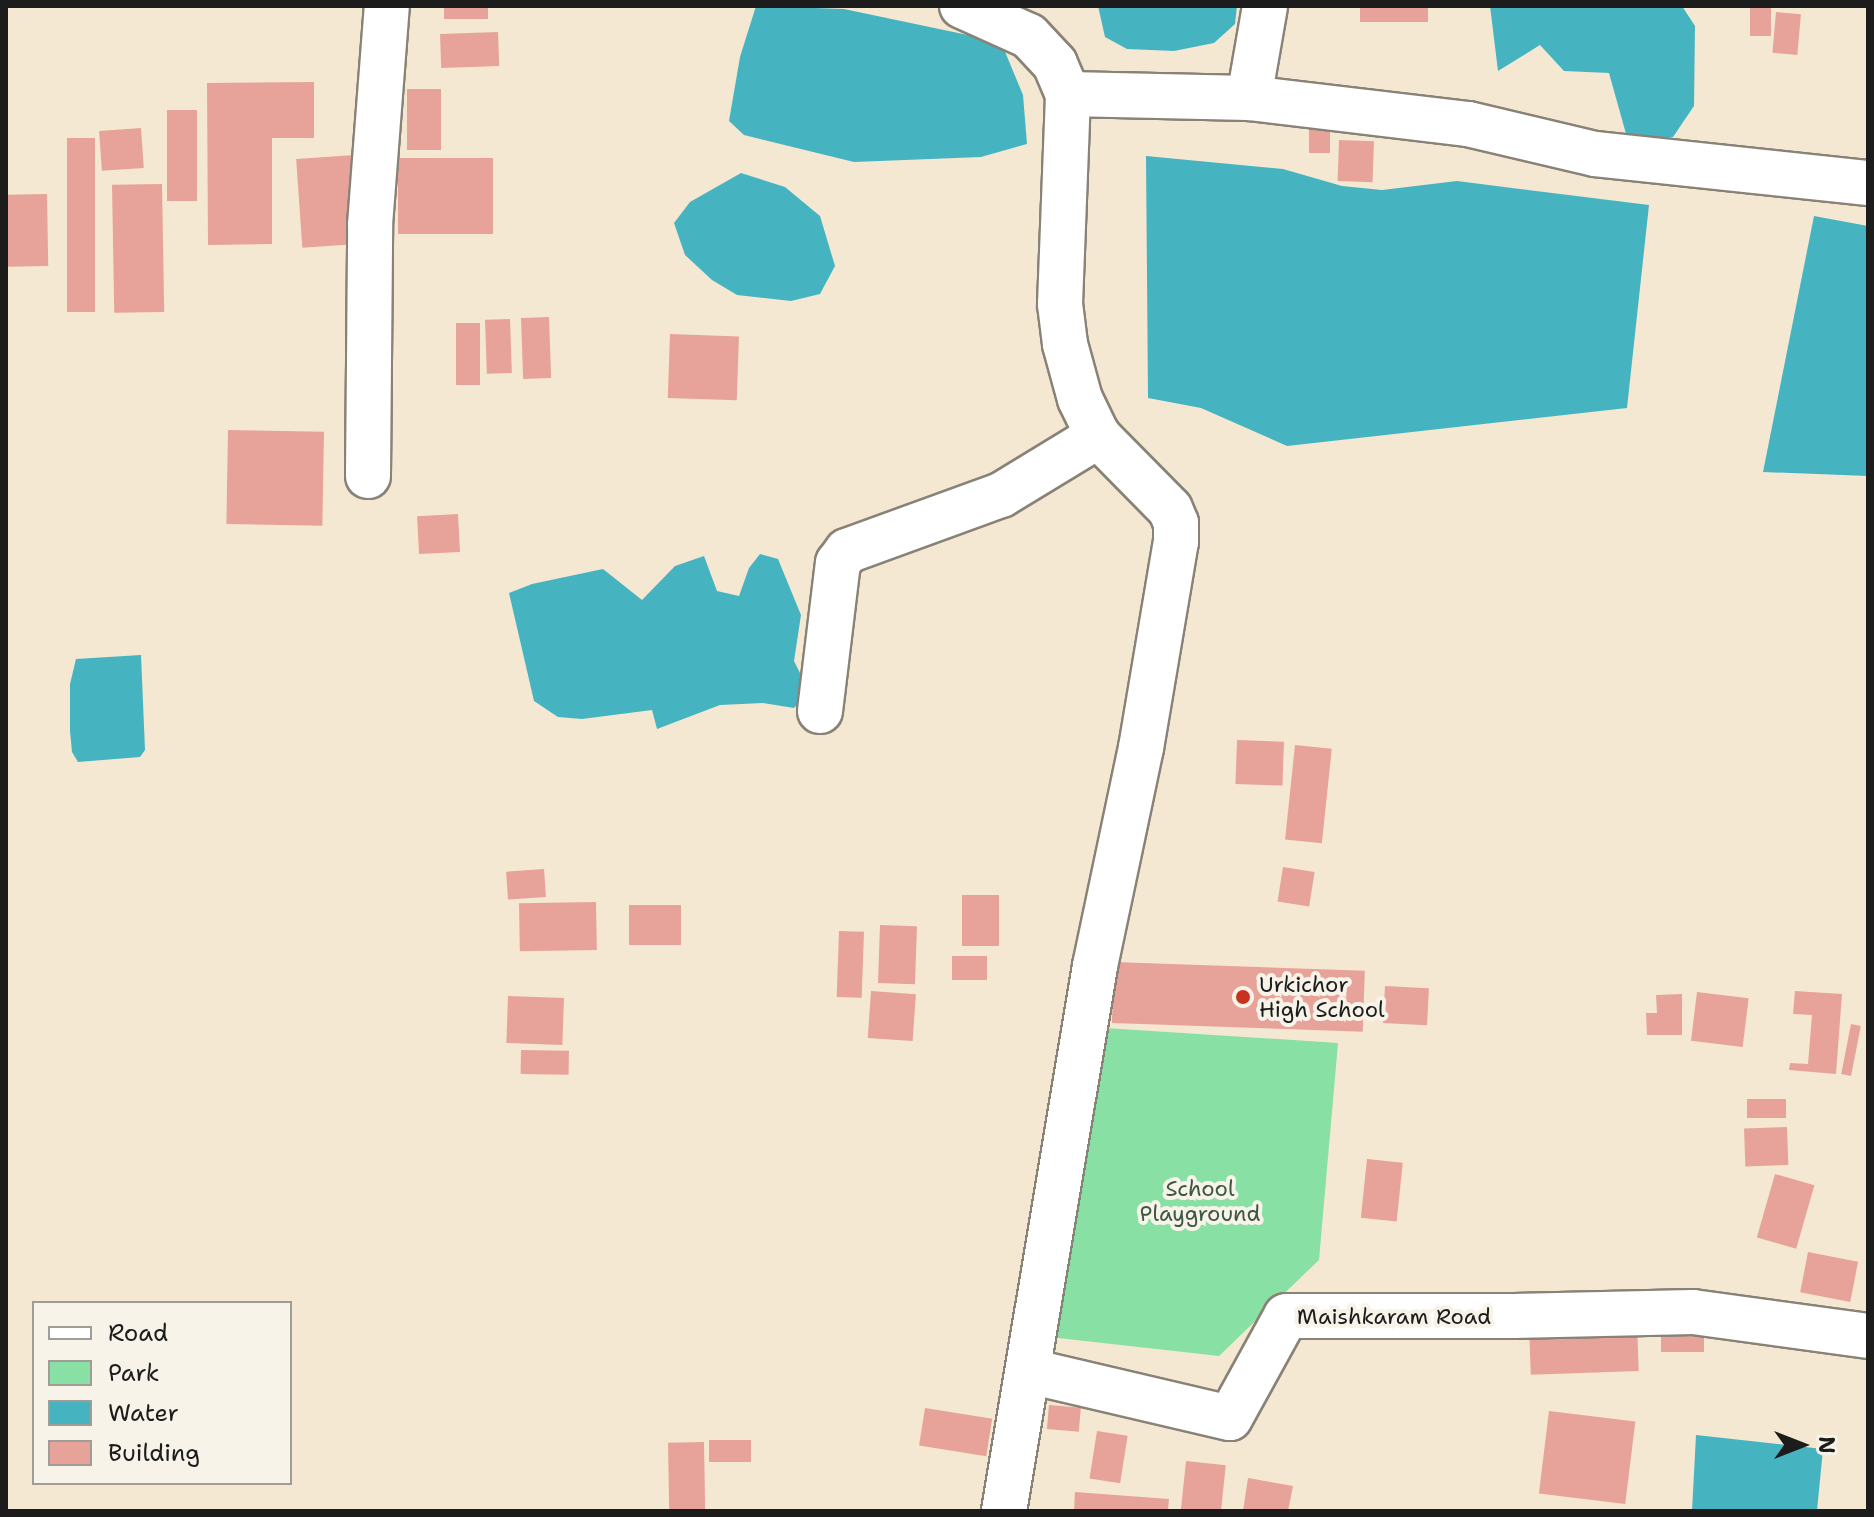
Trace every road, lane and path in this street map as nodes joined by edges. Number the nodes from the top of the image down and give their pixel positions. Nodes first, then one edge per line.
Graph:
1 (387, 6) edge
2 (962, 6) edge
3 (1265, 6) edge
4 (1068, 94) junction
5 (1249, 98) junction
6 (1868, 183) edge
7 (1098, 436) junction
8 (368, 476) dead end
9 (820, 711) dead end
10 (1868, 1336) edge
11 (1029, 1371) junction
12 (1004, 1511) edge

1 - 8 street
2 - 4 street
3 - 5 street
4 - 5 street
4 - 7 street
5 - 6 street
7 - 9 street
7 - 11 street
10 - 11 street, Maishkaram Road
11 - 12 street

